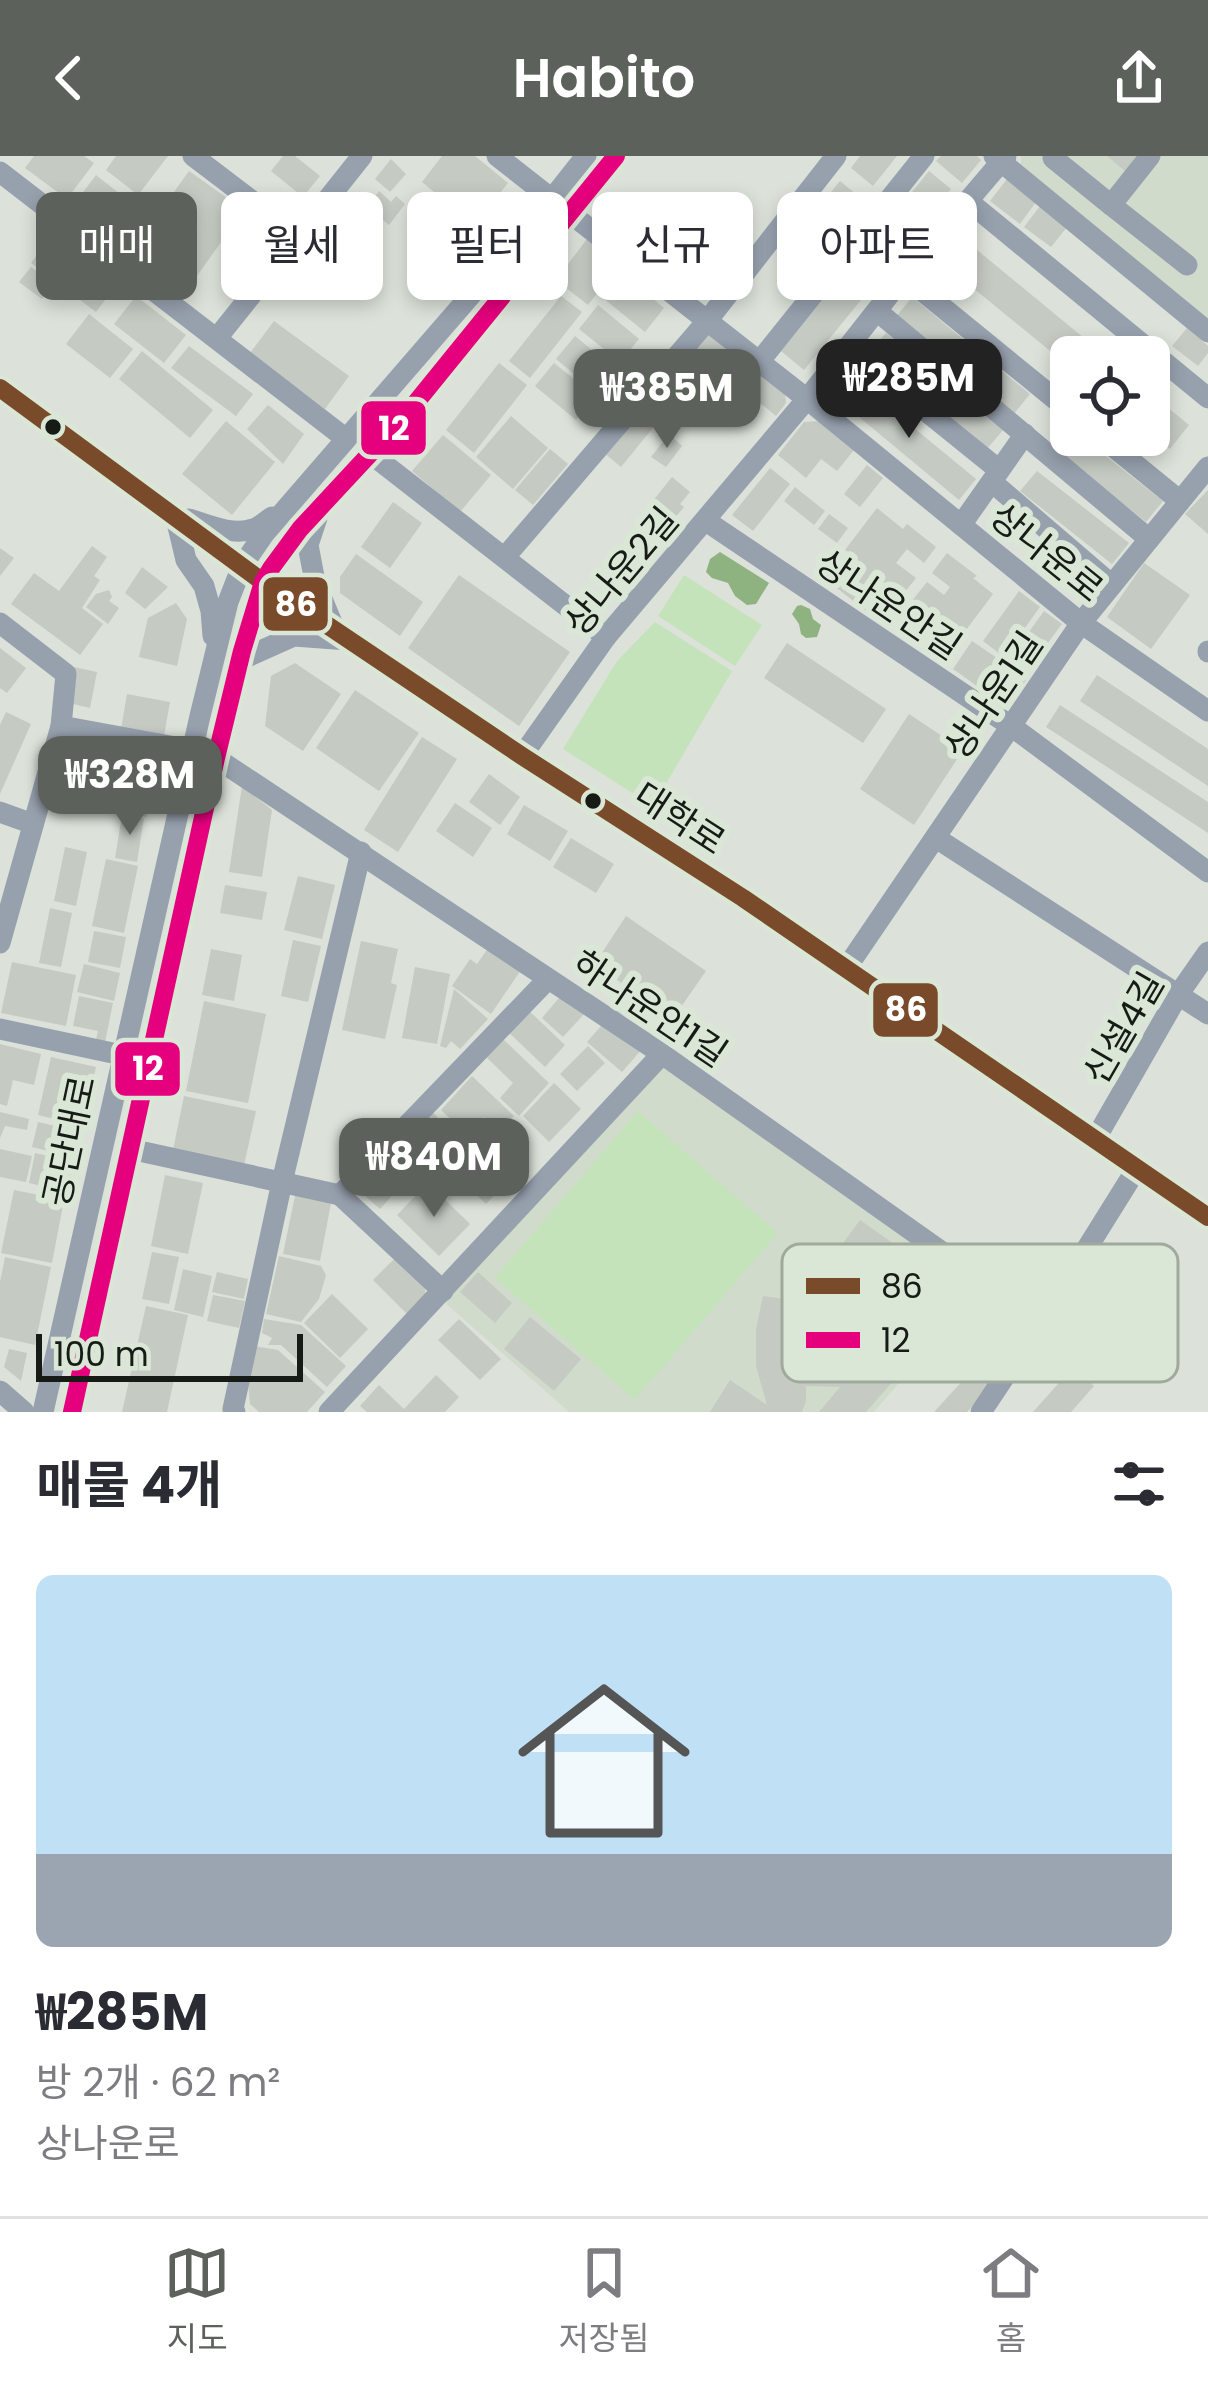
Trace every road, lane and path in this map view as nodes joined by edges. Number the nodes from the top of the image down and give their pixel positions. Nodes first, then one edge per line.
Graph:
1 (193, 156) edge
2 (362, 156) edge
3 (497, 156) edge
4 (586, 156) edge
5 (616, 156) edge
6 (836, 156) edge
7 (924, 156) edge
8 (1150, 156) edge
9 (1000, 158) edge
10 (1053, 158) edge
11 (4, 169) edge
12 (240, 192) edge
13 (332, 192) edge
14 (541, 192) edge
15 (568, 192) edge
16 (975, 192) edge
17 (568, 200) edge
18 (1111, 205) junction
19 (977, 208) edge
20 (568, 213) edge
21 (1186, 265) dead end
22 (247, 300) edge
23 (473, 300) edge
24 (491, 300) edge
25 (885, 300) edge
26 (933, 300) edge
27 (877, 310) junction
28 (707, 321) junction
29 (1208, 332) edge
30 (217, 338) junction
31 (848, 348) junction
32 (759, 362) junction
33 (0, 388) edge
34 (1050, 395) edge
35 (1208, 398) edge
36 (807, 399) junction
37 (1025, 434) junction
38 (345, 438) junction
39 (371, 454) junction
40 (1124, 456) edge
41 (1208, 467) edge
42 (996, 476) junction
43 (1180, 502) junction
44 (287, 506) junction
45 (321, 507) junction
46 (170, 514) junction
47 (706, 520) junction
48 (961, 525) junction
49 (1150, 539) junction
50 (506, 557) junction
51 (242, 566) junction
52 (263, 582) junction
53 (1112, 585) junction
54 (0, 623) edge
55 (1081, 623) junction
56 (343, 635) junction
57 (605, 637) junction
58 (214, 655) junction
59 (240, 660) junction
60 (1208, 711) edge
61 (1011, 726) junction
62 (61, 727) junction
63 (192, 750) junction
64 (522, 756) junction
65 (216, 758) junction
66 (0, 812) edge
67 (34, 824) junction
68 (937, 838) junction
69 (361, 852) junction
70 (1208, 872) edge
71 (0, 943) edge
72 (1208, 952) edge
73 (845, 970) junction
74 (548, 979) junction
75 (1178, 995) junction
76 (1208, 1014) edge
77 (0, 1029) edge
78 (662, 1054) junction
79 (122, 1055) junction
80 (1096, 1138) junction
81 (130, 1149) junction
82 (1137, 1168) junction
83 (282, 1183) junction
84 (340, 1195) junction
85 (1208, 1217) edge
86 (931, 1244) edge
87 (1090, 1244) edge
88 (443, 1291) junction
89 (1001, 1382) edge
90 (0, 1391) edge
91 (24, 1412) edge
92 (43, 1412) edge
93 (73, 1412) edge
94 (235, 1412) edge
95 (329, 1412) edge
96 (981, 1412) edge

1 - 12 street
2 - 13 street
3 - 14 street, 상나운로
4 - 15 street, 공단대로
5 - 17 street, 공단대로
6 - 28 street
7 - 32 street
8 - 18 street
9 - 16 street, 상나운2길
9 - 29 street
10 - 18 street
11 - 30 street
18 - 21 street
19 - 35 street
20 - 28 street, 상나운로
22 - 30 street
23 - 38 street, 공단대로
24 - 39 street, 공단대로
25 - 27 street, 상나운2길
26 - 34 street
27 - 31 street, 상나운2길
27 - 37 street
28 - 32 street, 상나운로
28 - 50 street
30 - 38 street
31 - 36 street, 상나운2길
31 - 42 street
32 - 36 street, 상나운로
33 - 46 street, 대학로
36 - 47 street, 상나운2길
36 - 48 street, 상나운로
37 - 42 street
37 - 49 street
38 - 44 street, 공단대로
39 - 45 street, 공단대로
39 - 50 street
40 - 43 street
41 - 43 street, 상나운1길
42 - 48 street
42 - 53 street
43 - 49 street, 상나운1길
44 - 46 street
44 - 51 street, 공단대로
45 - 52 street, 공단대로
45 - 56 street
46 - 51 street, 대학로
46 - 58 street
47 - 57 street, 상나운2길
47 - 61 street, 상나운안길
48 - 55 street, 상나운로
49 - 53 street, 상나운1길
50 - 57 street
51 - 52 street, 대학로
51 - 58 street, 공단대로
52 - 56 street, 대학로
52 - 59 street, 공단대로
53 - 55 street, 상나운1길
54 - 62 street
55 - 60 street, 상나운로
55 - 61 street, 상나운1길
56 - 59 street
56 - 64 street, 대학로
57 - 64 street, 상나운2길
58 - 63 street, 공단대로
59 - 65 street, 공단대로
61 - 68 street, 상나운1길
61 - 70 street, 상나운안길
62 - 63 street
62 - 67 street
63 - 79 street, 공단대로
64 - 73 street, 대학로
65 - 69 street, 하나운안1길
65 - 81 street, 공단대로
66 - 67 street
67 - 71 street
68 - 73 street, 상나운1길
68 - 75 street
69 - 74 street, 하나운안1길
69 - 83 street
72 - 75 street, 신설4길
73 - 80 street, 대학로
74 - 78 street, 하나운안1길
74 - 84 street
75 - 76 street
75 - 80 street, 신설4길
77 - 79 street
78 - 86 street, 하나운안1길
78 - 88 street
79 - 92 street, 공단대로
80 - 82 street, 대학로
81 - 83 street
81 - 93 street, 공단대로
82 - 85 street, 대학로
82 - 87 street
83 - 84 street
83 - 94 street
84 - 88 street
88 - 95 street
89 - 96 street
90 - 91 street

